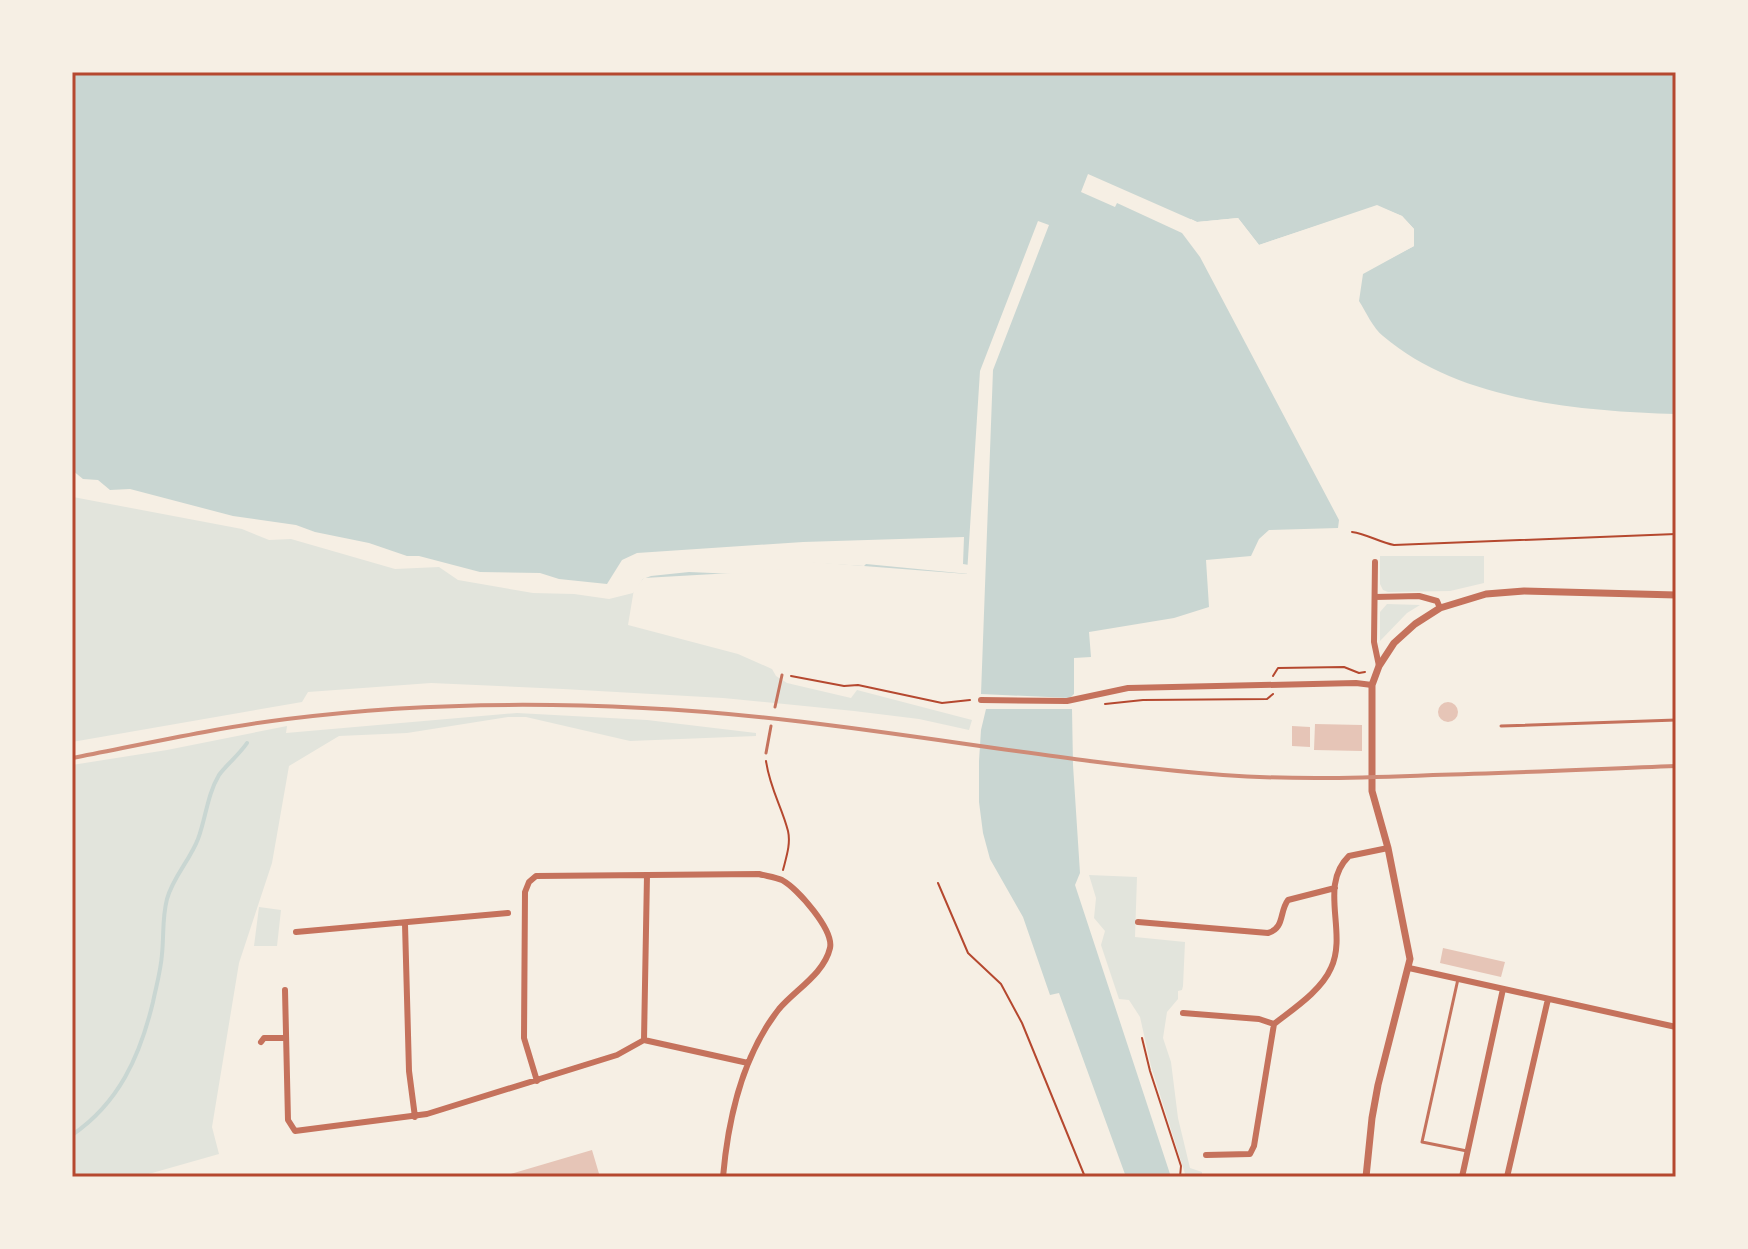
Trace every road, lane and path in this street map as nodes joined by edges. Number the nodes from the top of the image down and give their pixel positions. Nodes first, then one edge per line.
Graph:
1 (1352, 532) dead end
2 (1676, 534) edge
3 (1375, 562) dead end
4 (1676, 595) edge
5 (1375, 597) junction
6 (1440, 608) junction
7 (1379, 666) junction
8 (782, 675) joint
9 (1372, 685) junction
10 (1273, 693) dead end
11 (1090, 698) junction
12 (981, 700) joint
13 (775, 707) dead end
14 (1676, 720) edge
15 (771, 726) dead end
16 (1501, 726) dead end
17 (766, 753) joint
18 (1388, 848) junction
19 (647, 875) junction
20 (781, 879) junction
21 (938, 883) dead end
22 (1335, 888) junction
23 (508, 913) dead end
24 (1138, 922) dead end
25 (405, 924) junction
26 (296, 932) dead end
27 (1409, 968) junction
28 (1458, 979) junction
29 (1503, 989) junction
30 (285, 990) dead end
31 (1548, 999) junction
32 (1183, 1013) dead end
33 (1274, 1024) junction
34 (1676, 1027) edge
35 (285, 1038) junction
36 (1142, 1038) dead end
37 (644, 1040) junction
38 (261, 1042) dead end
39 (748, 1063) junction
40 (537, 1081) junction
41 (415, 1117) junction
42 (1467, 1151) junction
43 (1206, 1155) dead end
44 (723, 1177) edge
45 (1085, 1177) edge
46 (1180, 1177) edge
47 (1366, 1177) edge
48 (1462, 1177) edge
49 (1507, 1177) edge

1 - 2 path
3 - 5 street
4 - 6 street
5 - 6 street
5 - 7 street
6 - 7 street
7 - 9 street
8 - 12 path
8 - 13 lane
9 - 11 street
9 - 18 street
10 - 11 path
11 - 12 street
14 - 16 lane
15 - 17 lane
17 - 20 path
18 - 22 street
18 - 27 street
19 - 20 street
19 - 37 street
19 - 40 street
20 - 39 street
21 - 45 path
22 - 24 street
22 - 33 street
23 - 25 street
25 - 26 street
25 - 41 street
27 - 28 street
27 - 47 street
28 - 29 street
28 - 42 lane
29 - 31 street
29 - 42 street
30 - 35 street
31 - 34 street
31 - 49 street
32 - 33 street
33 - 43 street
35 - 38 street
35 - 41 street
36 - 46 path
37 - 39 street
37 - 40 street
39 - 44 street
40 - 41 street
42 - 48 street

